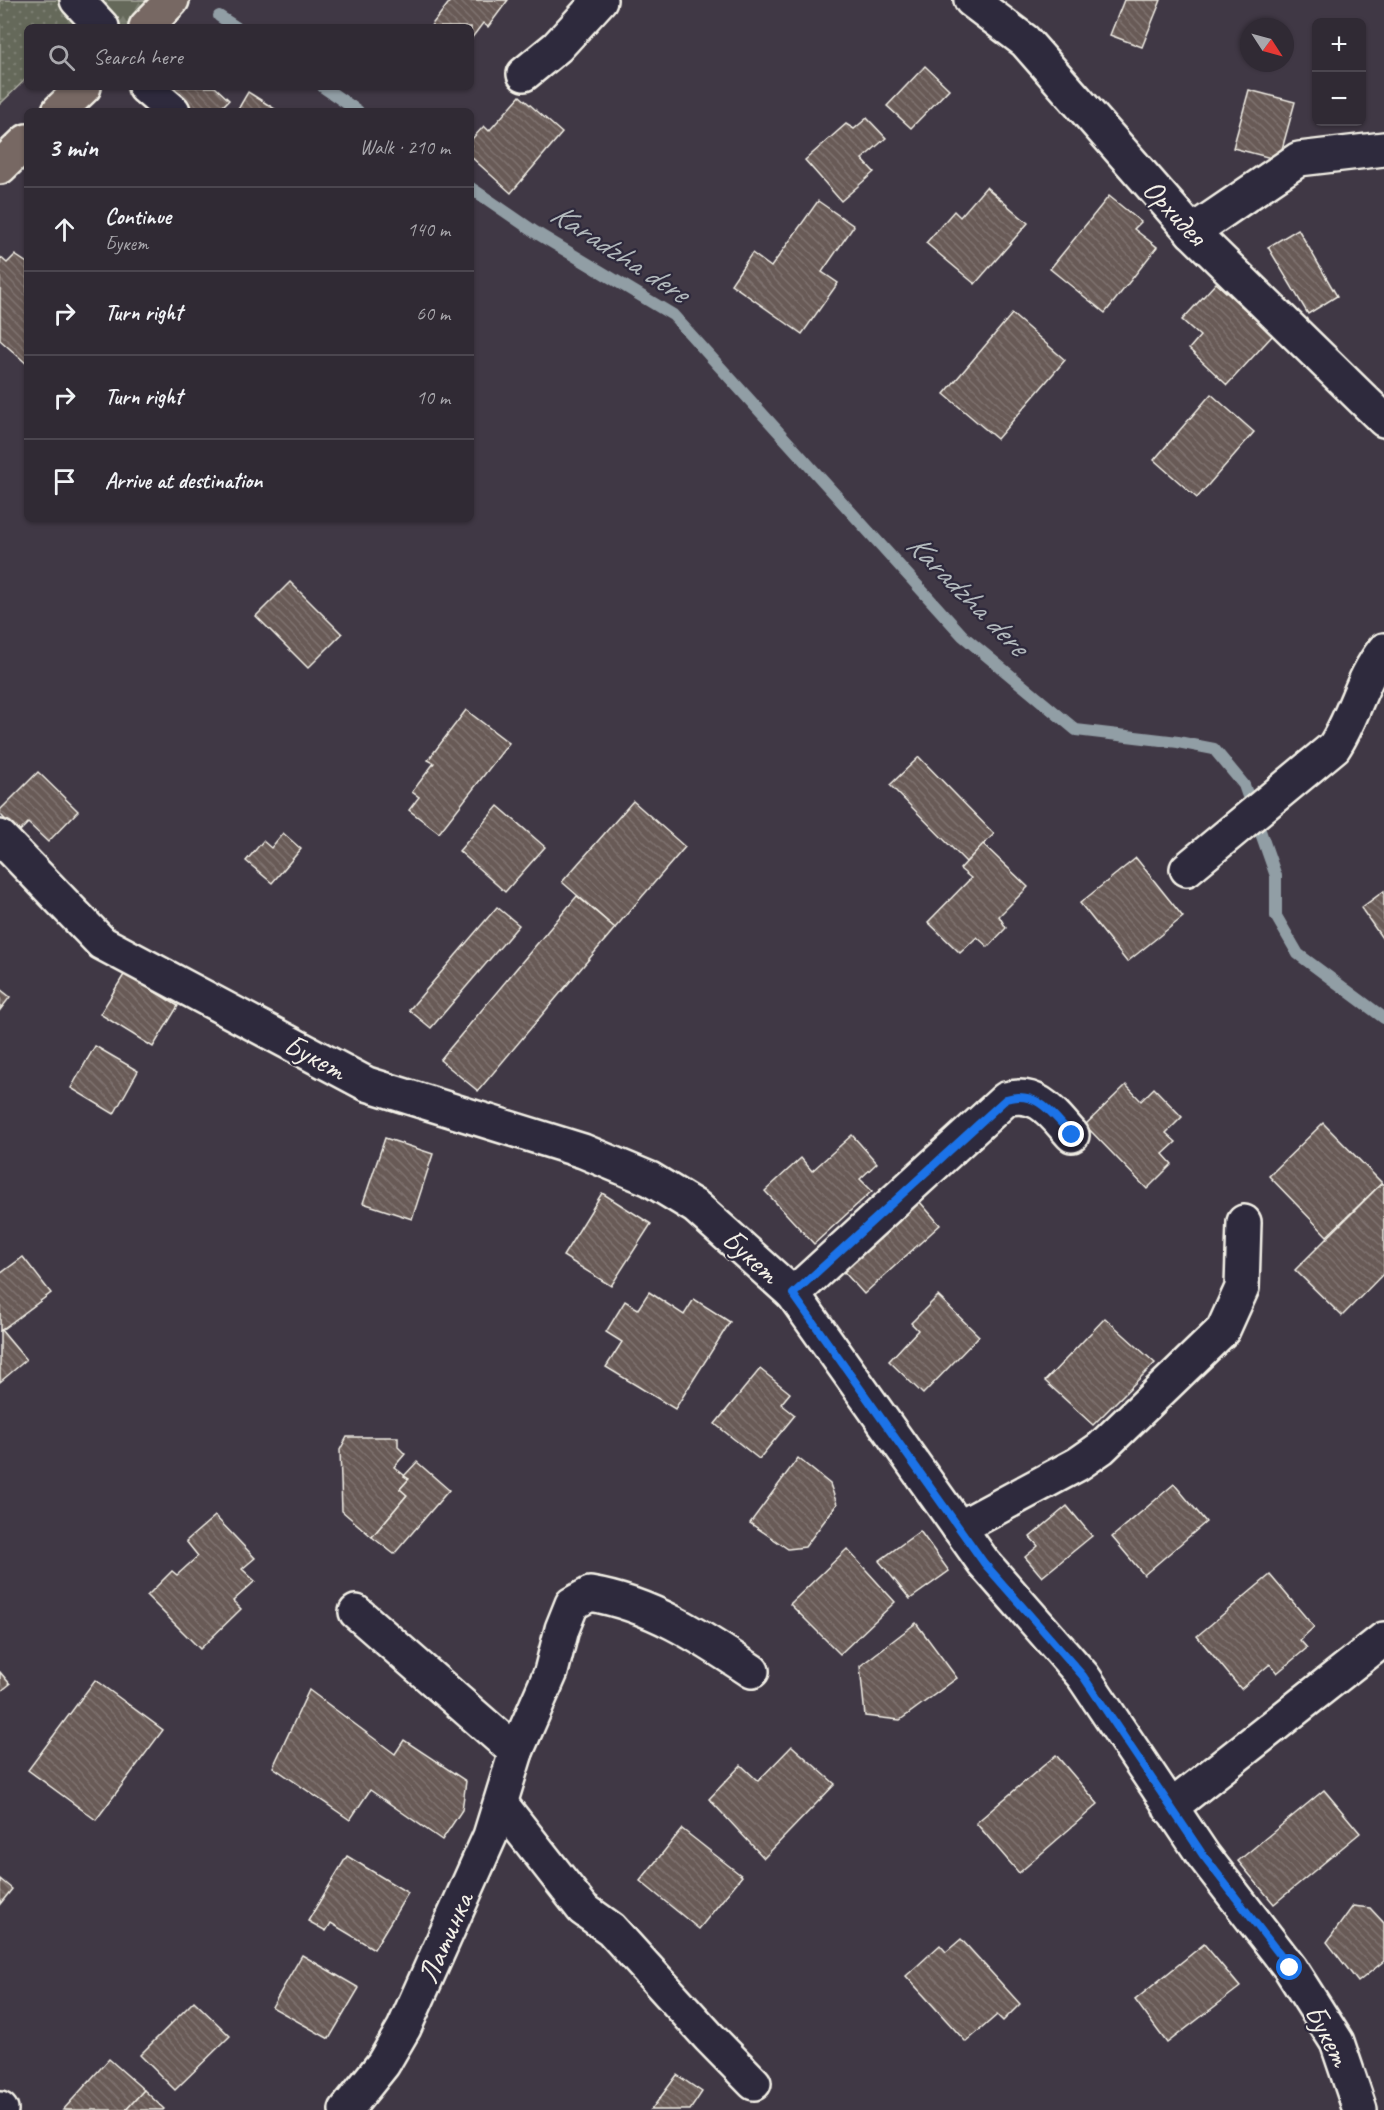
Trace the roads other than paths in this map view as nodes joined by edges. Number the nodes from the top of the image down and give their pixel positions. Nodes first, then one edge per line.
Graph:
1 (77, 0) edge
2 (172, 0) edge
3 (600, 0) edge
4 (971, 0) edge
5 (99, 24) edge
6 (149, 24) edge
7 (524, 74) dead end
8 (81, 90) edge
9 (148, 90) edge
10 (62, 108) edge
11 (170, 108) edge
12 (24, 144) edge
13 (1384, 149) edge
14 (0, 167) edge
15 (1192, 232) junction
16 (1384, 420) edge
17 (1384, 650) edge
18 (0, 837) edge
19 (1186, 869) dead end
20 (1072, 1135) dead end
21 (1244, 1222) dead end
22 (793, 1294) junction
23 (959, 1528) junction
24 (356, 1612) dead end
25 (1384, 1639) edge
26 (752, 1671) dead end
27 (516, 1752) junction
28 (501, 1804) junction
29 (1170, 1808) junction
30 (754, 2083) dead end
31 (346, 2110) edge
32 (1360, 2110) edge

1 - 5 street
2 - 6 main road
3 - 7 street
4 - 15 street, Орхидея
8 - 10 main road
9 - 11 street
12 - 14 main road
13 - 15 street
15 - 16 street, Орхидея
17 - 19 street
18 - 22 street, Букет
20 - 22 street
21 - 23 street
22 - 23 street, Букет
23 - 29 street, Букет
24 - 27 street
25 - 29 street
26 - 27 street, Латинка
27 - 28 street, Латинка
28 - 30 street
28 - 31 street, Латинка
29 - 32 street, Букет

